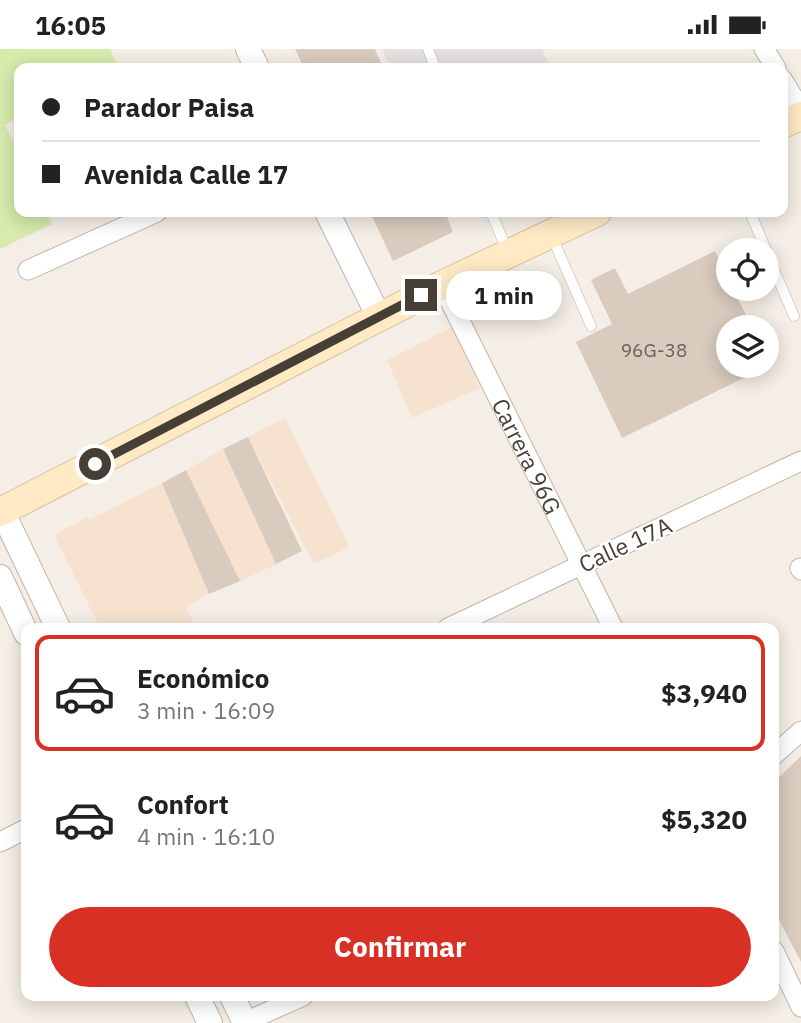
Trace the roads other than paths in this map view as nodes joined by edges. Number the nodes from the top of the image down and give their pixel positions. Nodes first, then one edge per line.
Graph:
1 (788, 89) edge
2 (801, 110) edge
3 (147, 217) edge
4 (329, 217) edge
5 (493, 217) edge
6 (586, 217) edge
7 (752, 217) edge
8 (550, 234) junction
9 (761, 238) edge
10 (508, 254) junction
11 (28, 269) dead end
12 (779, 281) edge
13 (442, 285) junction
14 (794, 316) dead end
15 (379, 317) junction
16 (591, 326) dead end
17 (801, 461) edge
18 (1, 509) edge
19 (581, 565) junction
20 (0, 577) edge
21 (21, 623) edge
22 (56, 623) edge
23 (459, 623) edge
24 (610, 623) edge
25 (801, 731) edge
26 (779, 751) edge
27 (21, 832) edge
28 (0, 842) edge
29 (779, 961) edge
30 (199, 1001) edge
31 (234, 1001) edge
32 (292, 1001) edge
33 (801, 1007) edge
34 (210, 1023) edge
35 (244, 1023) edge

1 - 2 street
3 - 11 street
4 - 15 street
5 - 10 lane
6 - 8 main road
7 - 9 lane
8 - 10 main road
8 - 16 lane
10 - 13 main road
12 - 14 lane
13 - 15 main road
13 - 19 street, Carrera 96G
15 - 18 main road
17 - 19 street, Calle 17A
18 - 22 street
19 - 23 street, Calle 17A
19 - 24 street, Carrera 96G
20 - 21 street
25 - 26 street
27 - 28 street
29 - 33 street
30 - 34 street
31 - 35 street
32 - 35 street

